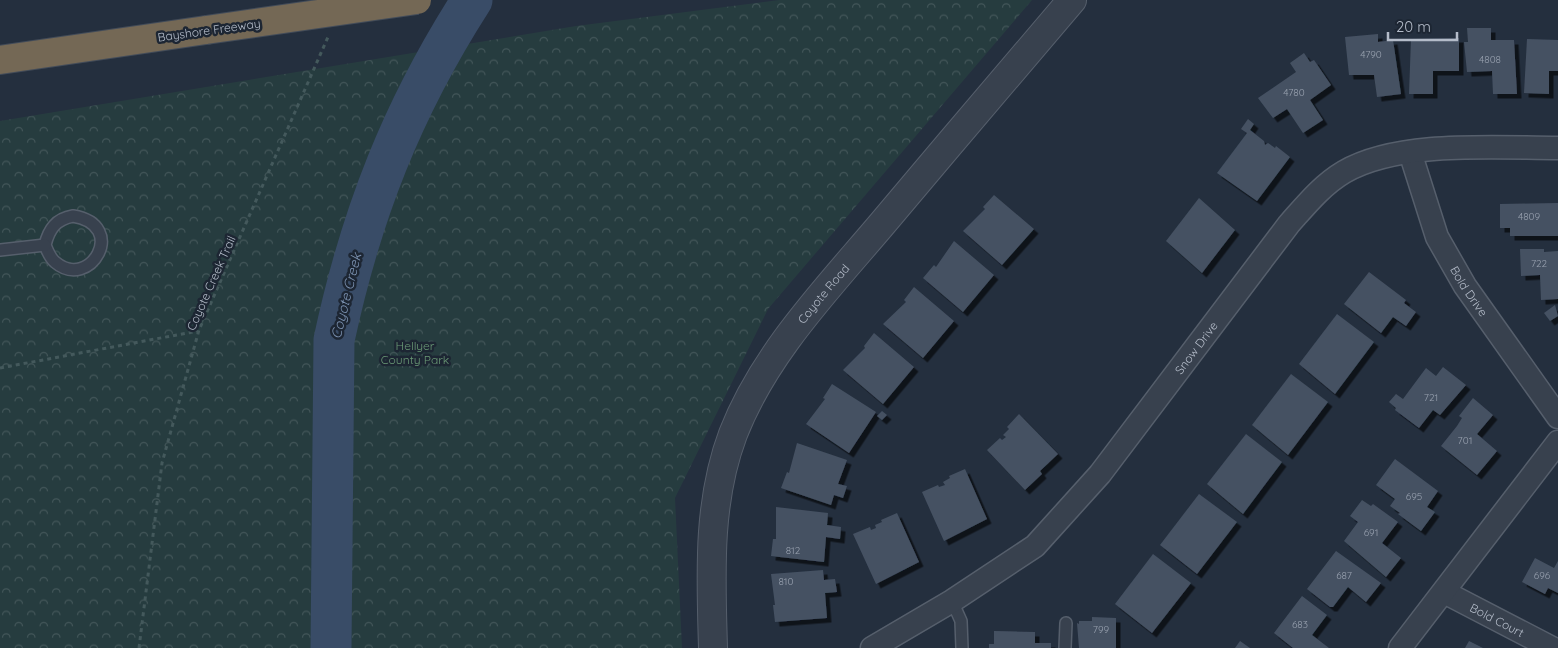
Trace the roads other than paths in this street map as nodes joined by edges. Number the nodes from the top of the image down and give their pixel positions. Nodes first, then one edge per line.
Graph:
1 (417, 0) edge
2 (1072, 0) edge
3 (0, 60) edge
4 (1558, 148) edge
5 (1410, 152) junction
6 (45, 245) junction
7 (0, 250) edge
8 (1558, 417) edge
9 (1558, 442) edge
10 (1444, 592) junction
11 (952, 601) junction
12 (1066, 623) dead end
13 (713, 648) edge
14 (872, 648) edge
15 (962, 648) edge
16 (1065, 648) edge
17 (1400, 648) edge
18 (1552, 648) edge

1 - 3 highway, Bayshore Freeway, bridge
2 - 13 street, Coyote Road
4 - 5 street, Snow Drive
5 - 8 street, Bold Drive
5 - 11 street, Snow Drive
6 - 6 lane
6 - 7 lane
9 - 10 street
10 - 17 street
10 - 18 street, Bold Court
11 - 14 street, Snow Drive
11 - 15 lane
12 - 16 lane

